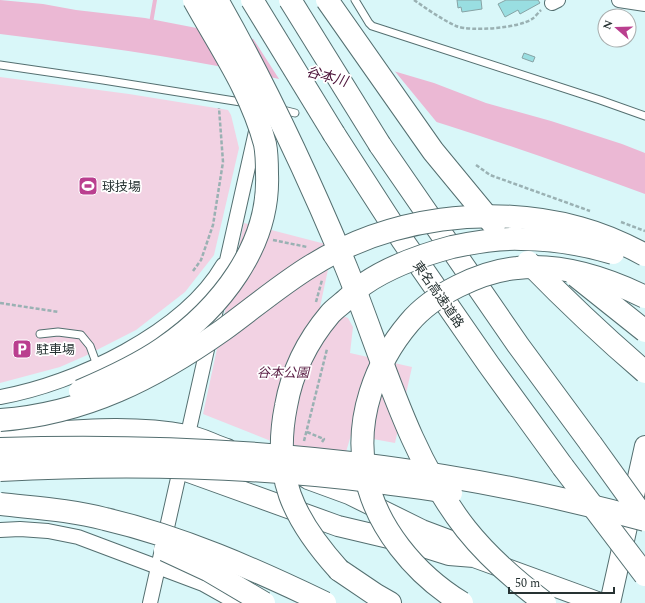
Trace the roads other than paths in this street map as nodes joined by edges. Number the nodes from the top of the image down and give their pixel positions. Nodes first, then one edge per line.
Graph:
1 (194, 0) edge
2 (217, 0) edge
3 (252, 0) edge
4 (290, 0) edge
5 (327, 0) edge
6 (355, 0) edge
7 (619, 0) edge
8 (644, 3) edge
9 (0, 65) edge
10 (400, 103) junction
11 (265, 106) junction
12 (295, 113) dead end
13 (645, 116) edge
14 (645, 255) edge
15 (227, 257) junction
16 (645, 263) edge
17 (645, 297) edge
18 (645, 331) edge
19 (40, 334) dead end
20 (97, 365) junction
21 (645, 372) edge
22 (0, 397) edge
23 (0, 414) edge
24 (0, 420) edge
25 (0, 435) edge
26 (188, 435) junction
27 (0, 449) edge
28 (645, 450) edge
29 (180, 469) junction
30 (0, 470) edge
31 (0, 474) edge
32 (0, 504) edge
33 (27, 507) junction
34 (645, 520) edge
35 (0, 530) edge
36 (645, 535) edge
37 (474, 557) junction
38 (158, 567) junction
39 (645, 575) edge
40 (150, 603) edge
41 (238, 603) edge
42 (264, 603) edge
43 (325, 603) edge
44 (390, 603) edge
45 (462, 603) edge
46 (545, 603) edge
47 (600, 603) edge
48 (610, 603) edge

1 - 23 highway, bridge
2 - 46 highway, bridge
3 - 39 highway, 東名高速道路, bridge
4 - 34 highway, bridge
5 - 10 highway, bridge
6 - 13 lane
7 - 8 street
9 - 11 lane
10 - 18 highway, bridge
10 - 21 highway, bridge
11 - 12 lane
11 - 15 street
14 - 24 highway, bridge
15 - 20 street
15 - 26 street
16 - 44 highway, bridge
17 - 45 highway, bridge
19 - 20 lane
20 - 22 street
25 - 26 street
26 - 29 street
26 - 37 street
27 - 34 highway, bridge
28 - 48 street
29 - 31 street
29 - 37 street
29 - 38 street
30 - 36 highway, bridge
32 - 33 highway, bridge
33 - 42 highway, bridge
33 - 43 highway, bridge
35 - 38 street
37 - 47 street
38 - 40 street
38 - 41 street

